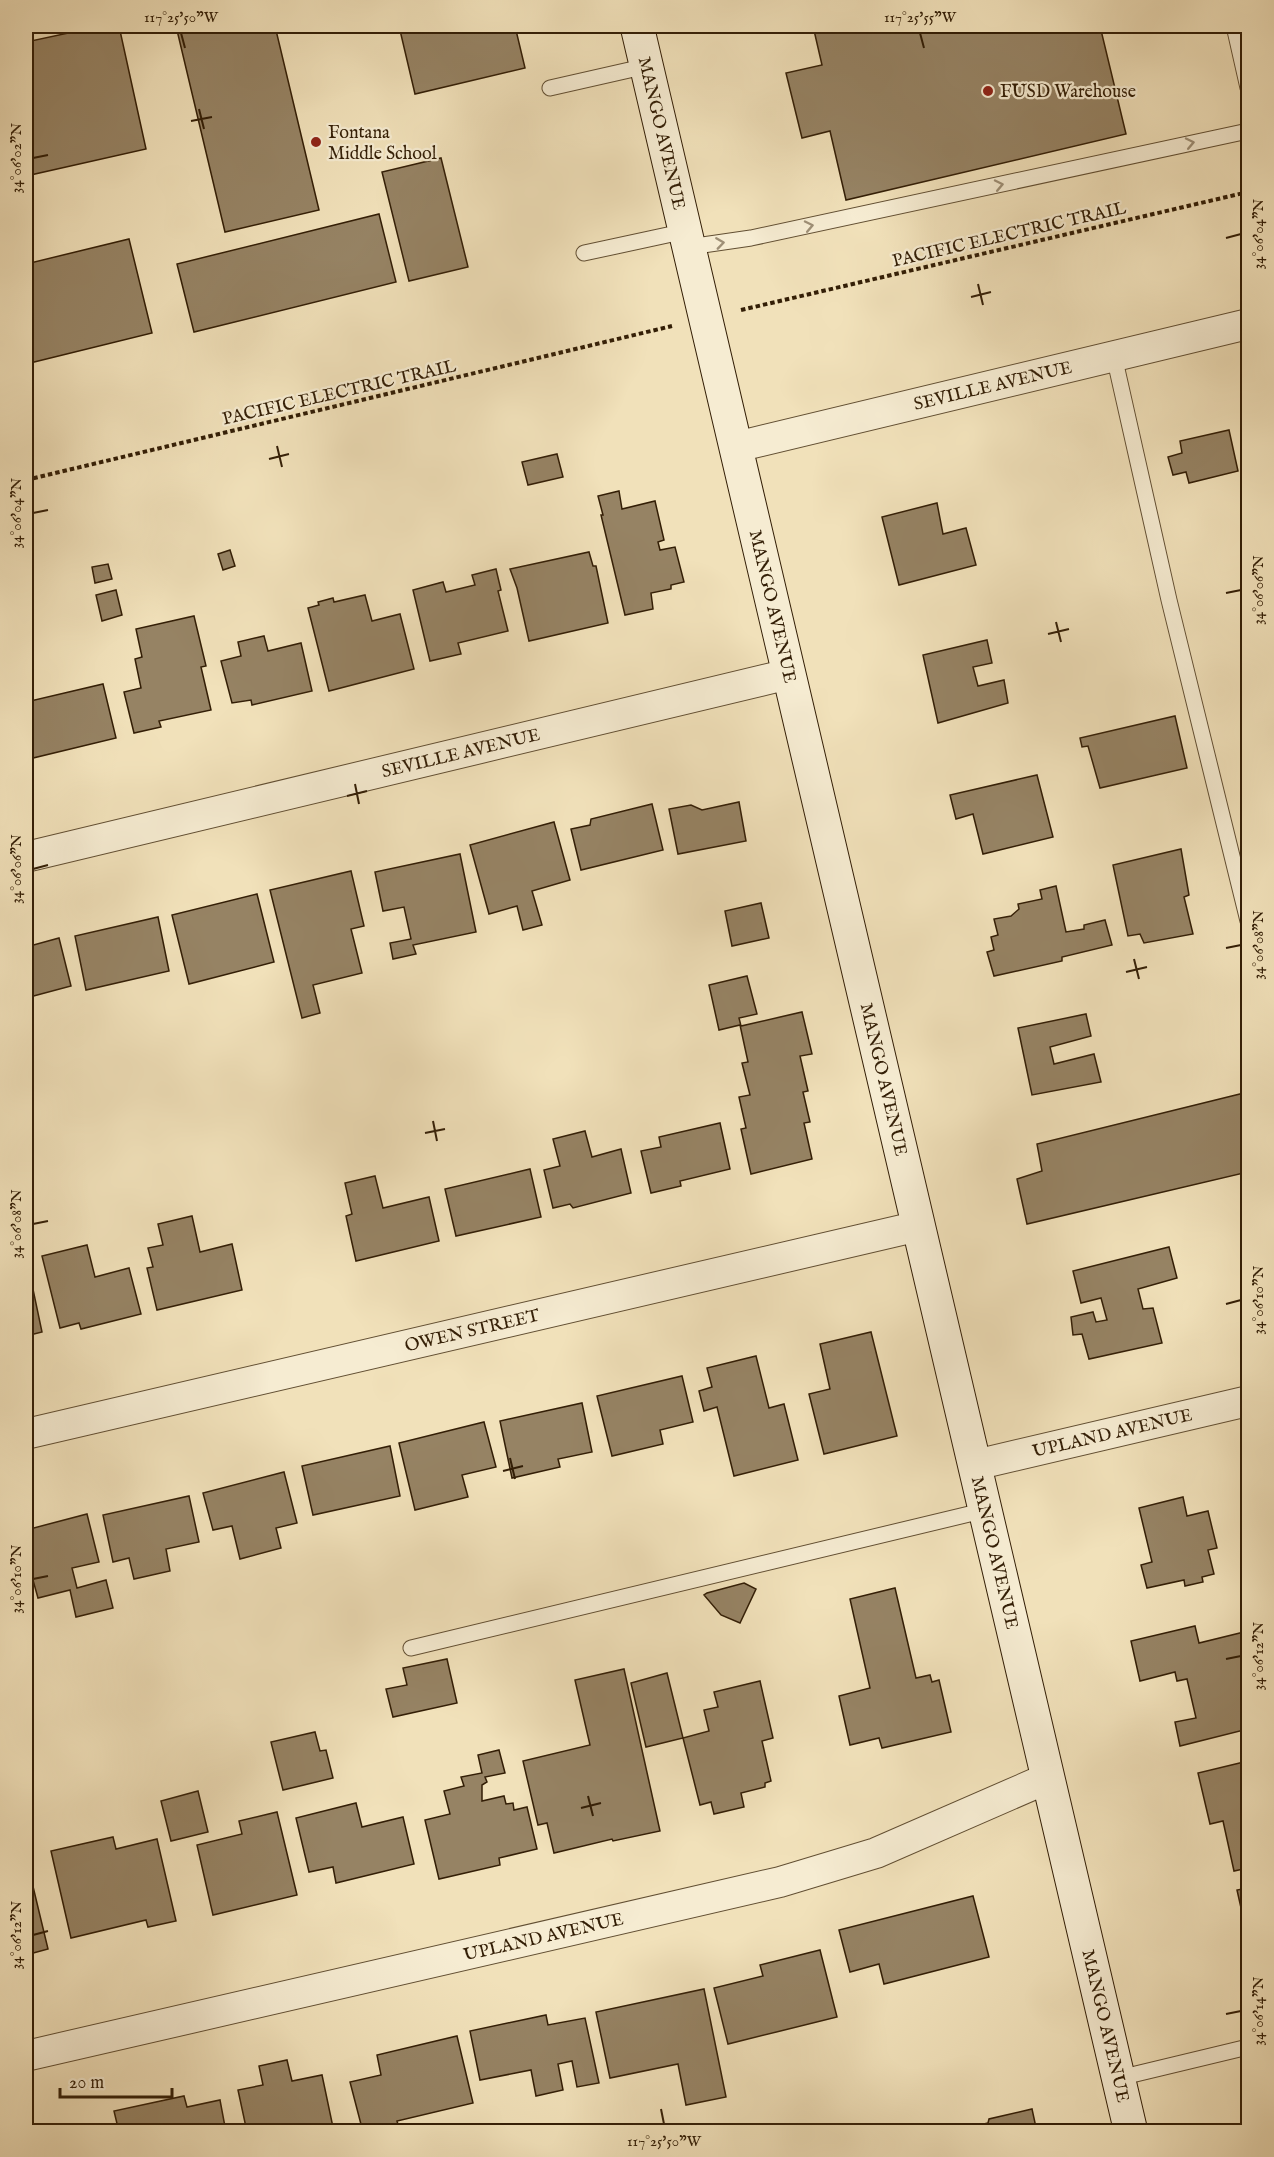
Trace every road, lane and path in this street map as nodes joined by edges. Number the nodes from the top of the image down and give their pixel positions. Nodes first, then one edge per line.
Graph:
1 (637, 26) edge
2 (1234, 26) edge
3 (647, 66) junction
4 (550, 88) dead end
5 (1248, 88) edge
6 (1248, 131) edge
7 (1248, 192) edge
8 (687, 239) junction
9 (584, 253) dead end
10 (775, 302) dead end
11 (1248, 324) edge
12 (658, 330) dead end
13 (1114, 356) junction
14 (736, 447) junction
15 (26, 480) edge
16 (789, 674) junction
17 (26, 857) edge
18 (1248, 921) edge
19 (919, 1226) junction
20 (1248, 1401) edge
21 (26, 1434) edge
22 (975, 1465) junction
23 (986, 1510) junction
24 (411, 1648) dead end
25 (1048, 1778) junction
26 (1248, 2047) edge
27 (26, 2056) edge
28 (1119, 2078) junction
29 (1131, 2132) edge

1 - 3 street, MANGO AVENUE
2 - 5 lane
3 - 4 lane
3 - 8 street, MANGO AVENUE
8 -> 6 lane
7 - 10 path, PACIFIC ELECTRIC TRAIL
8 - 9 lane
8 - 14 street, MANGO AVENUE
11 - 13 street, SEVILLE AVENUE
12 - 15 path, PACIFIC ELECTRIC TRAIL
13 - 14 street, SEVILLE AVENUE
13 - 18 lane
14 - 16 street, MANGO AVENUE
16 - 17 street, SEVILLE AVENUE
16 - 19 street, MANGO AVENUE
19 - 21 street, OWEN STREET
19 - 22 street, MANGO AVENUE
20 - 22 street, UPLAND AVENUE
22 - 23 street, MANGO AVENUE
23 - 24 lane
23 - 25 street, MANGO AVENUE
25 - 27 street, UPLAND AVENUE
25 - 28 street, MANGO AVENUE
26 - 28 lane
28 - 29 street, MANGO AVENUE

